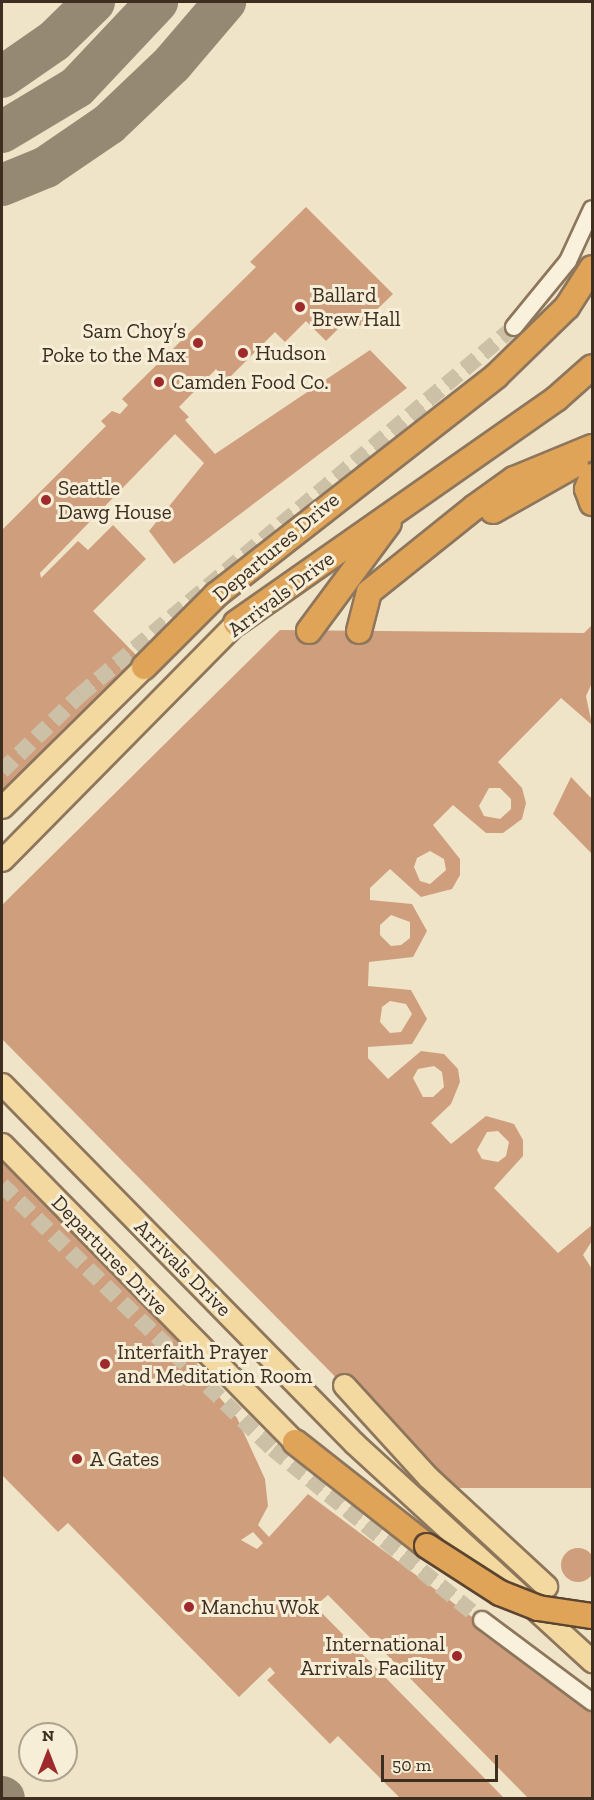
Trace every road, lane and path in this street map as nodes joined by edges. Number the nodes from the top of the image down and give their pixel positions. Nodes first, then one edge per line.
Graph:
1 (592, 208) edge
2 (592, 268) edge
3 (514, 327) tunnel mouth
4 (592, 367) edge
5 (592, 447) edge
6 (592, 453) edge
7 (592, 476) edge
8 (592, 503) edge
9 (404, 505) junction
10 (493, 511) dead end
11 (236, 623) joint
12 (309, 631) dead end
13 (359, 631) dead end
14 (144, 667) joint
15 (2, 807) edge
16 (2, 860) edge
17 (2, 1084) edge
18 (2, 1144) edge
19 (344, 1385) dead end
20 (295, 1443) joint
21 (446, 1524) junction
22 (546, 1586) junction
23 (592, 1616) edge
24 (482, 1620) tunnel mouth
25 (592, 1621) edge
26 (592, 1661) edge
27 (592, 1702) edge

1 - 3 street
2 - 14 highway, Departures Drive
4 - 9 highway, Arrivals Drive
5 - 13 highway
6 - 10 highway
7 - 8 highway
9 - 11 highway, Arrivals Drive
9 - 12 highway
11 - 16 main road, Arrivals Drive
14 - 15 main road, Departures Drive
17 - 21 main road, Arrivals Drive
18 - 20 main road, Departures Drive
19 - 22 main road
20 - 23 highway, bridge
21 - 22 main road, Arrivals Drive
21 - 26 main road, Arrivals Drive
22 - 25 main road, Arrivals Drive
24 - 27 street

